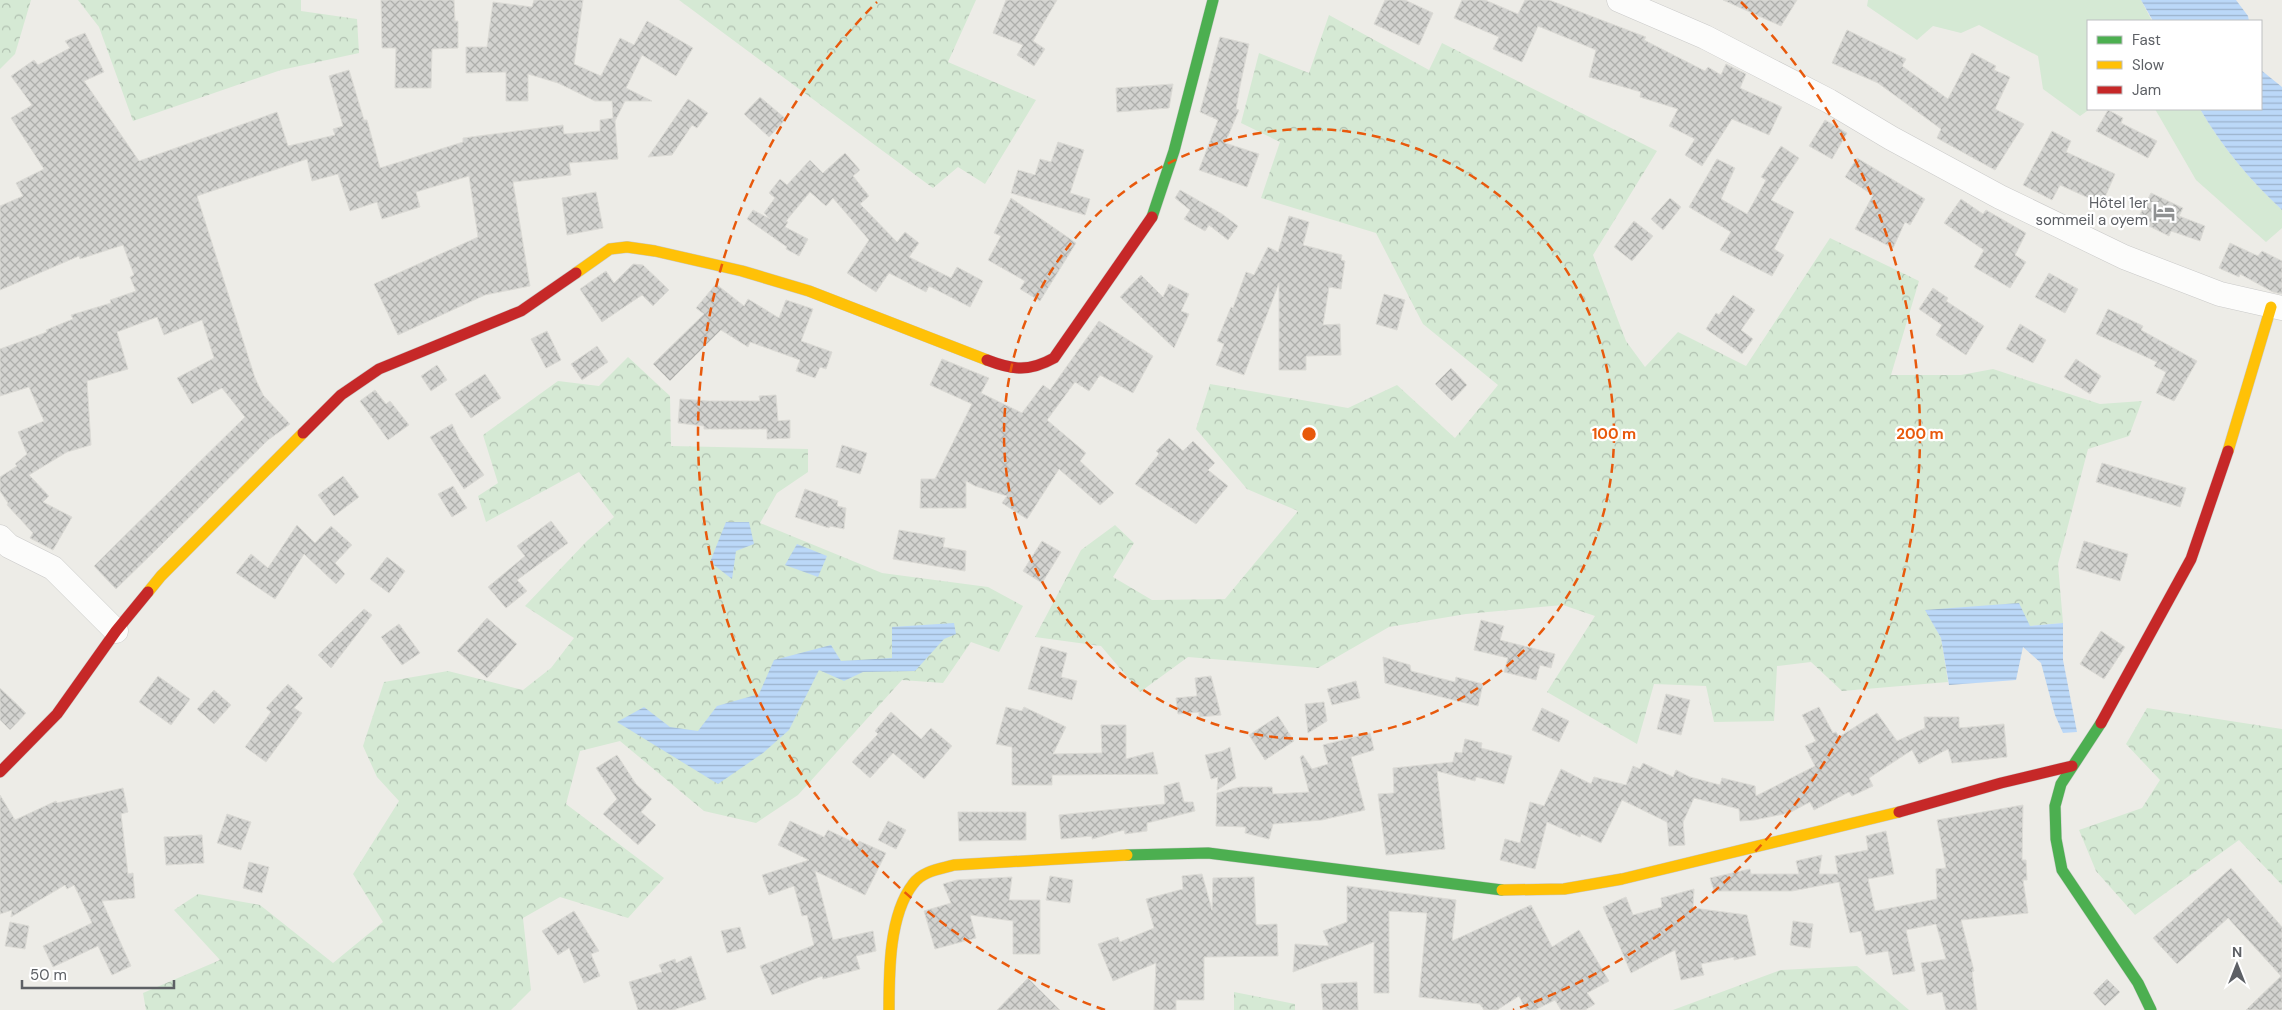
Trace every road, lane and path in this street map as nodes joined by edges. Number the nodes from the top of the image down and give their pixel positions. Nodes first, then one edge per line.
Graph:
1 (1213, 0) edge
2 (1619, 0) edge
3 (2277, 307) edge
4 (0, 537) edge
5 (116, 631) junction
6 (2072, 766) junction
7 (0, 772) edge
8 (889, 1010) edge
9 (2151, 1010) edge

1 - 5 street
2 - 3 street
3 - 6 street
4 - 5 street
5 - 7 street
6 - 8 street
6 - 9 street

